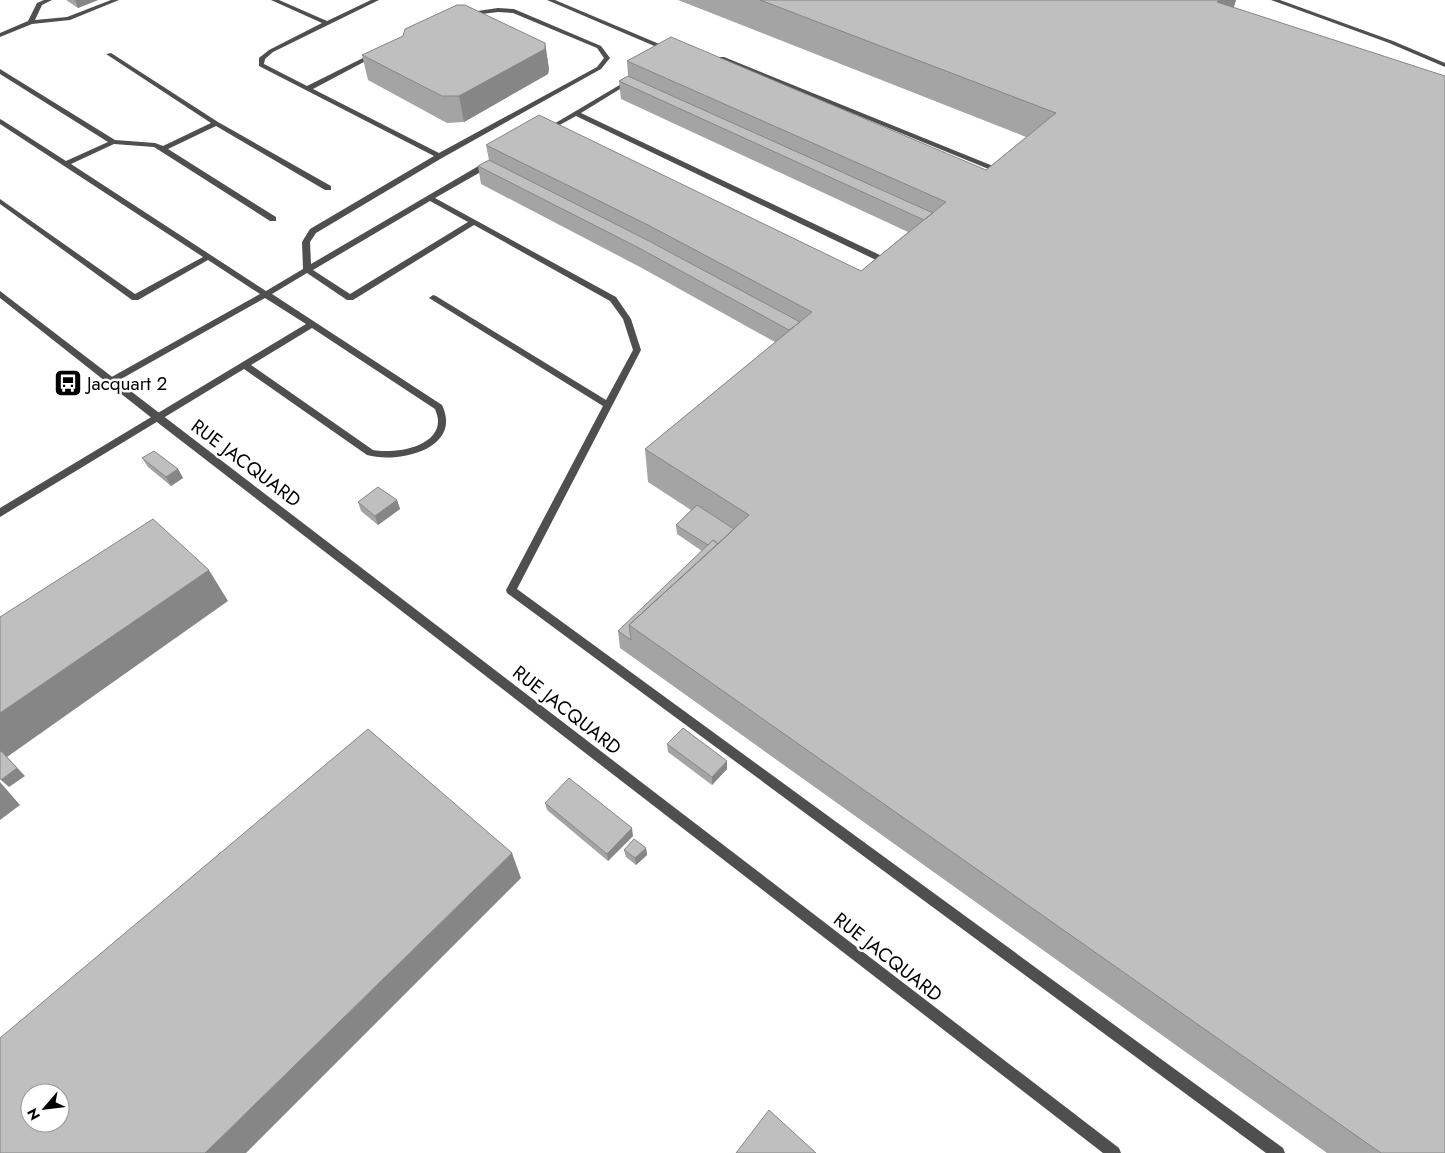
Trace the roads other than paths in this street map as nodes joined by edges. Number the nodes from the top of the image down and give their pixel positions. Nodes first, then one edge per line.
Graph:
1 (49, 0) edge
2 (116, 0) edge
3 (274, 0) edge
4 (376, 0) edge
5 (550, 0) edge
6 (1274, 0) edge
7 (460, 15) edge
8 (31, 22) junction
9 (327, 23) junction
10 (0, 35) edge
11 (662, 47) junction
12 (671, 48) edge
13 (383, 51) edge
14 (109, 54) dead end
15 (714, 55) edge
16 (661, 61) edge
17 (1445, 65) edge
18 (0, 71) edge
19 (641, 74) edge
20 (307, 88) junction
21 (576, 113) junction
22 (0, 121) edge
23 (216, 123) junction
24 (541, 133) edge
25 (113, 142) junction
26 (164, 149) junction
27 (439, 156) junction
28 (499, 158) edge
29 (65, 164) junction
30 (994, 168) edge
31 (328, 188) dead end
32 (430, 198) junction
33 (0, 201) edge
34 (274, 219) dead end
35 (474, 222) junction
36 (208, 257) junction
37 (879, 258) edge
38 (308, 270) junction
39 (0, 294) edge
40 (266, 294) junction
41 (433, 298) dead end
42 (313, 324) junction
43 (244, 365) junction
44 (111, 381) junction
45 (608, 405) junction
46 (156, 417) junction
47 (0, 514) edge
48 (1114, 1153) edge
49 (1278, 1153) edge

1 - 8 street
2 - 8 street
3 - 9 street
4 - 9 street
5 - 11 street
6 - 17 street
7 - 27 street
8 - 10 street
9 - 20 street
11 - 12 street
11 - 16 street
13 - 20 street
14 - 23 street
15 - 30 street
18 - 25 street
19 - 21 street
20 - 27 street
21 - 24 street
21 - 37 street
22 - 29 street
23 - 26 street
23 - 31 street
25 - 26 street
25 - 29 street
26 - 34 street
27 - 38 street
28 - 32 street
29 - 36 street
32 - 35 street
32 - 38 street
33 - 36 street
35 - 38 street
35 - 45 street
36 - 40 street
38 - 40 street
39 - 44 street, RUE JACQUARD
40 - 42 street
40 - 44 street
41 - 45 street
42 - 43 street
42 - 43 street
43 - 46 street
44 - 46 street, RUE JACQUARD
45 - 49 street
46 - 47 street
46 - 48 street, RUE JACQUARD

